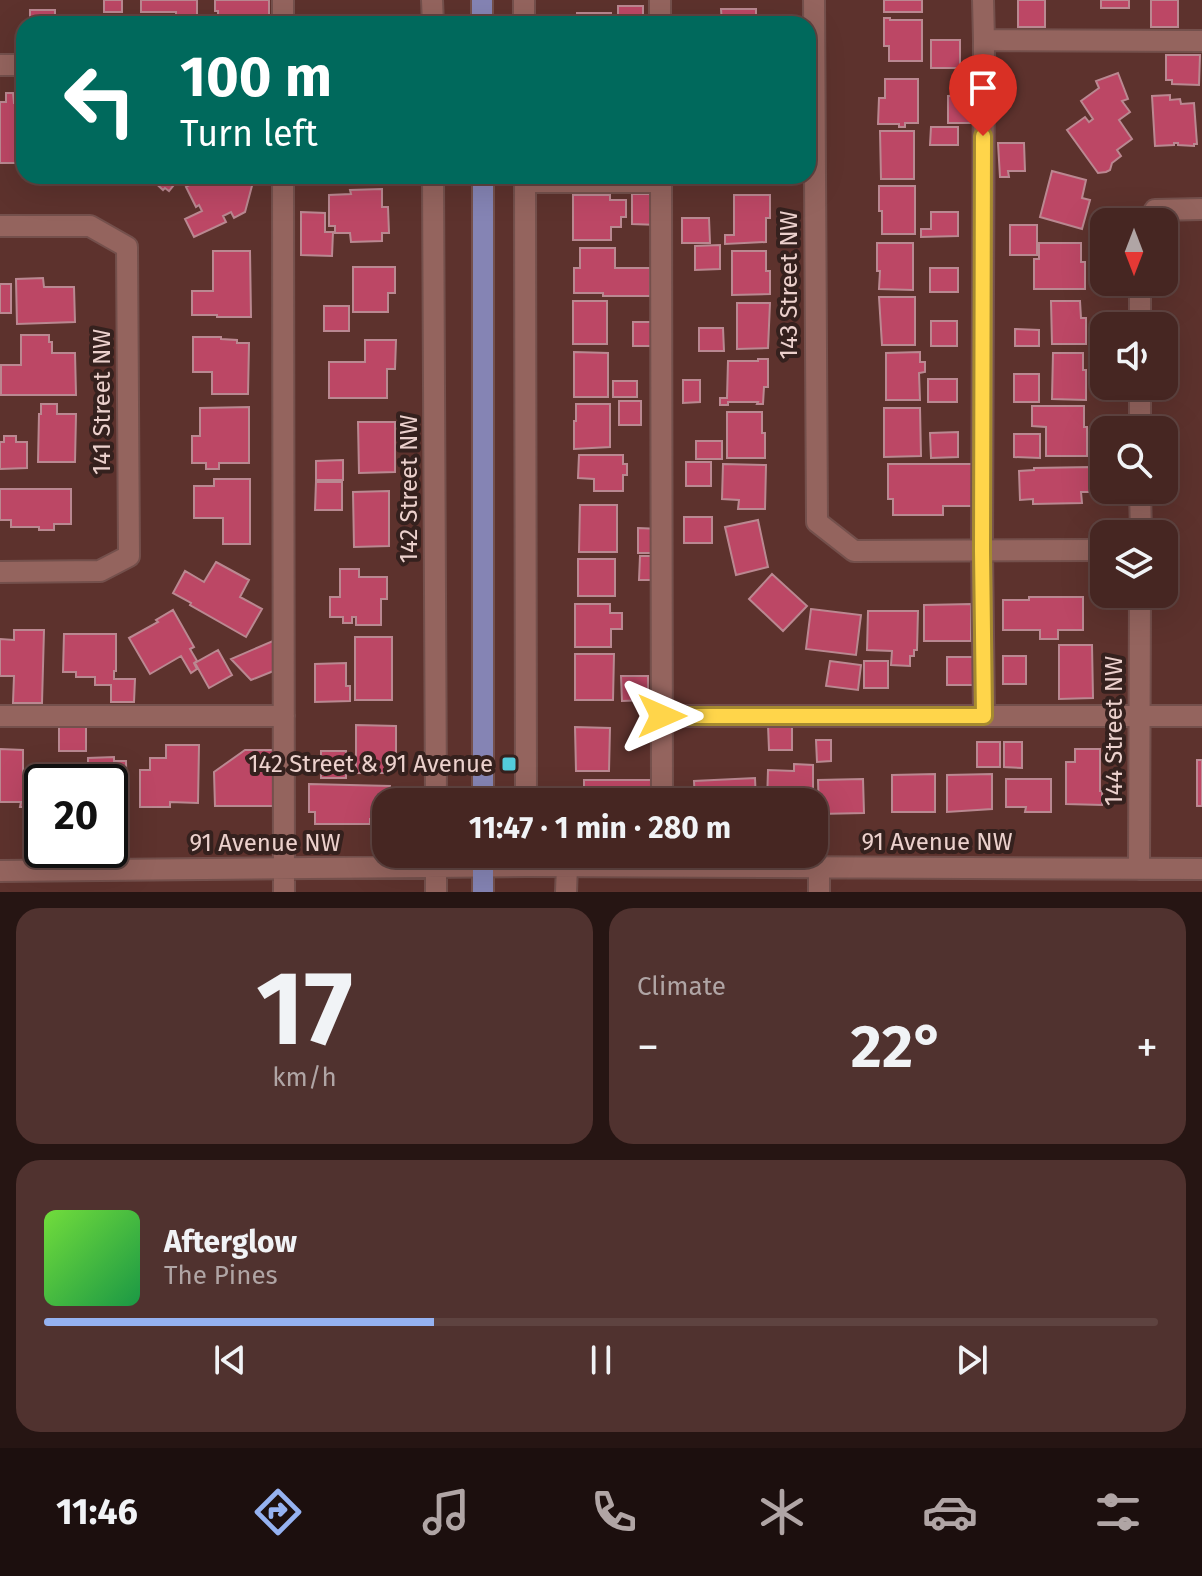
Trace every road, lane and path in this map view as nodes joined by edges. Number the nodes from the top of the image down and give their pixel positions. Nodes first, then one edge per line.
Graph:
1 (983, 0) edge
2 (984, 40) junction
3 (1202, 41) edge
4 (283, 184) edge
5 (433, 184) edge
6 (483, 184) edge
7 (525, 184) edge
8 (661, 184) edge
9 (815, 184) edge
10 (1202, 209) edge
11 (1178, 210) edge
12 (0, 226) edge
13 (1090, 550) edge
14 (982, 551) junction
15 (0, 572) edge
16 (1140, 608) edge
17 (0, 716) edge
18 (284, 716) junction
19 (662, 716) junction
20 (984, 716) junction
21 (1140, 716) junction
22 (1202, 716) edge
23 (436, 788) edge
24 (483, 788) edge
25 (526, 788) edge
26 (662, 788) edge
27 (372, 864) edge
28 (828, 867) edge
29 (436, 868) edge
30 (483, 868) edge
31 (567, 868) edge
32 (819, 868) edge
33 (284, 869) junction
34 (1139, 869) junction
35 (1202, 869) edge
36 (0, 871) edge
37 (284, 892) edge
38 (436, 892) edge
39 (483, 892) edge
40 (566, 892) edge
41 (819, 892) edge

1 - 2 street
2 - 3 street
2 - 14 street
4 - 18 street
5 - 23 street, 142 Street NW
6 - 24 main road
7 - 25 street
8 - 19 street
9 - 14 street, 143 Street NW
10 - 11 street
12 - 15 street, 141 Street NW
13 - 14 street
14 - 20 street
16 - 21 street, 144 Street NW
17 - 18 street
18 - 33 street
19 - 20 street
19 - 26 street
20 - 21 street
21 - 22 street
21 - 34 street, 144 Street NW
27 - 33 street, 91 Avenue NW
28 - 34 street, 91 Avenue NW
29 - 38 street
30 - 39 main road
31 - 40 street
32 - 41 street
33 - 36 street, 91 Avenue NW
33 - 37 street
34 - 35 street, 91 Avenue NW

